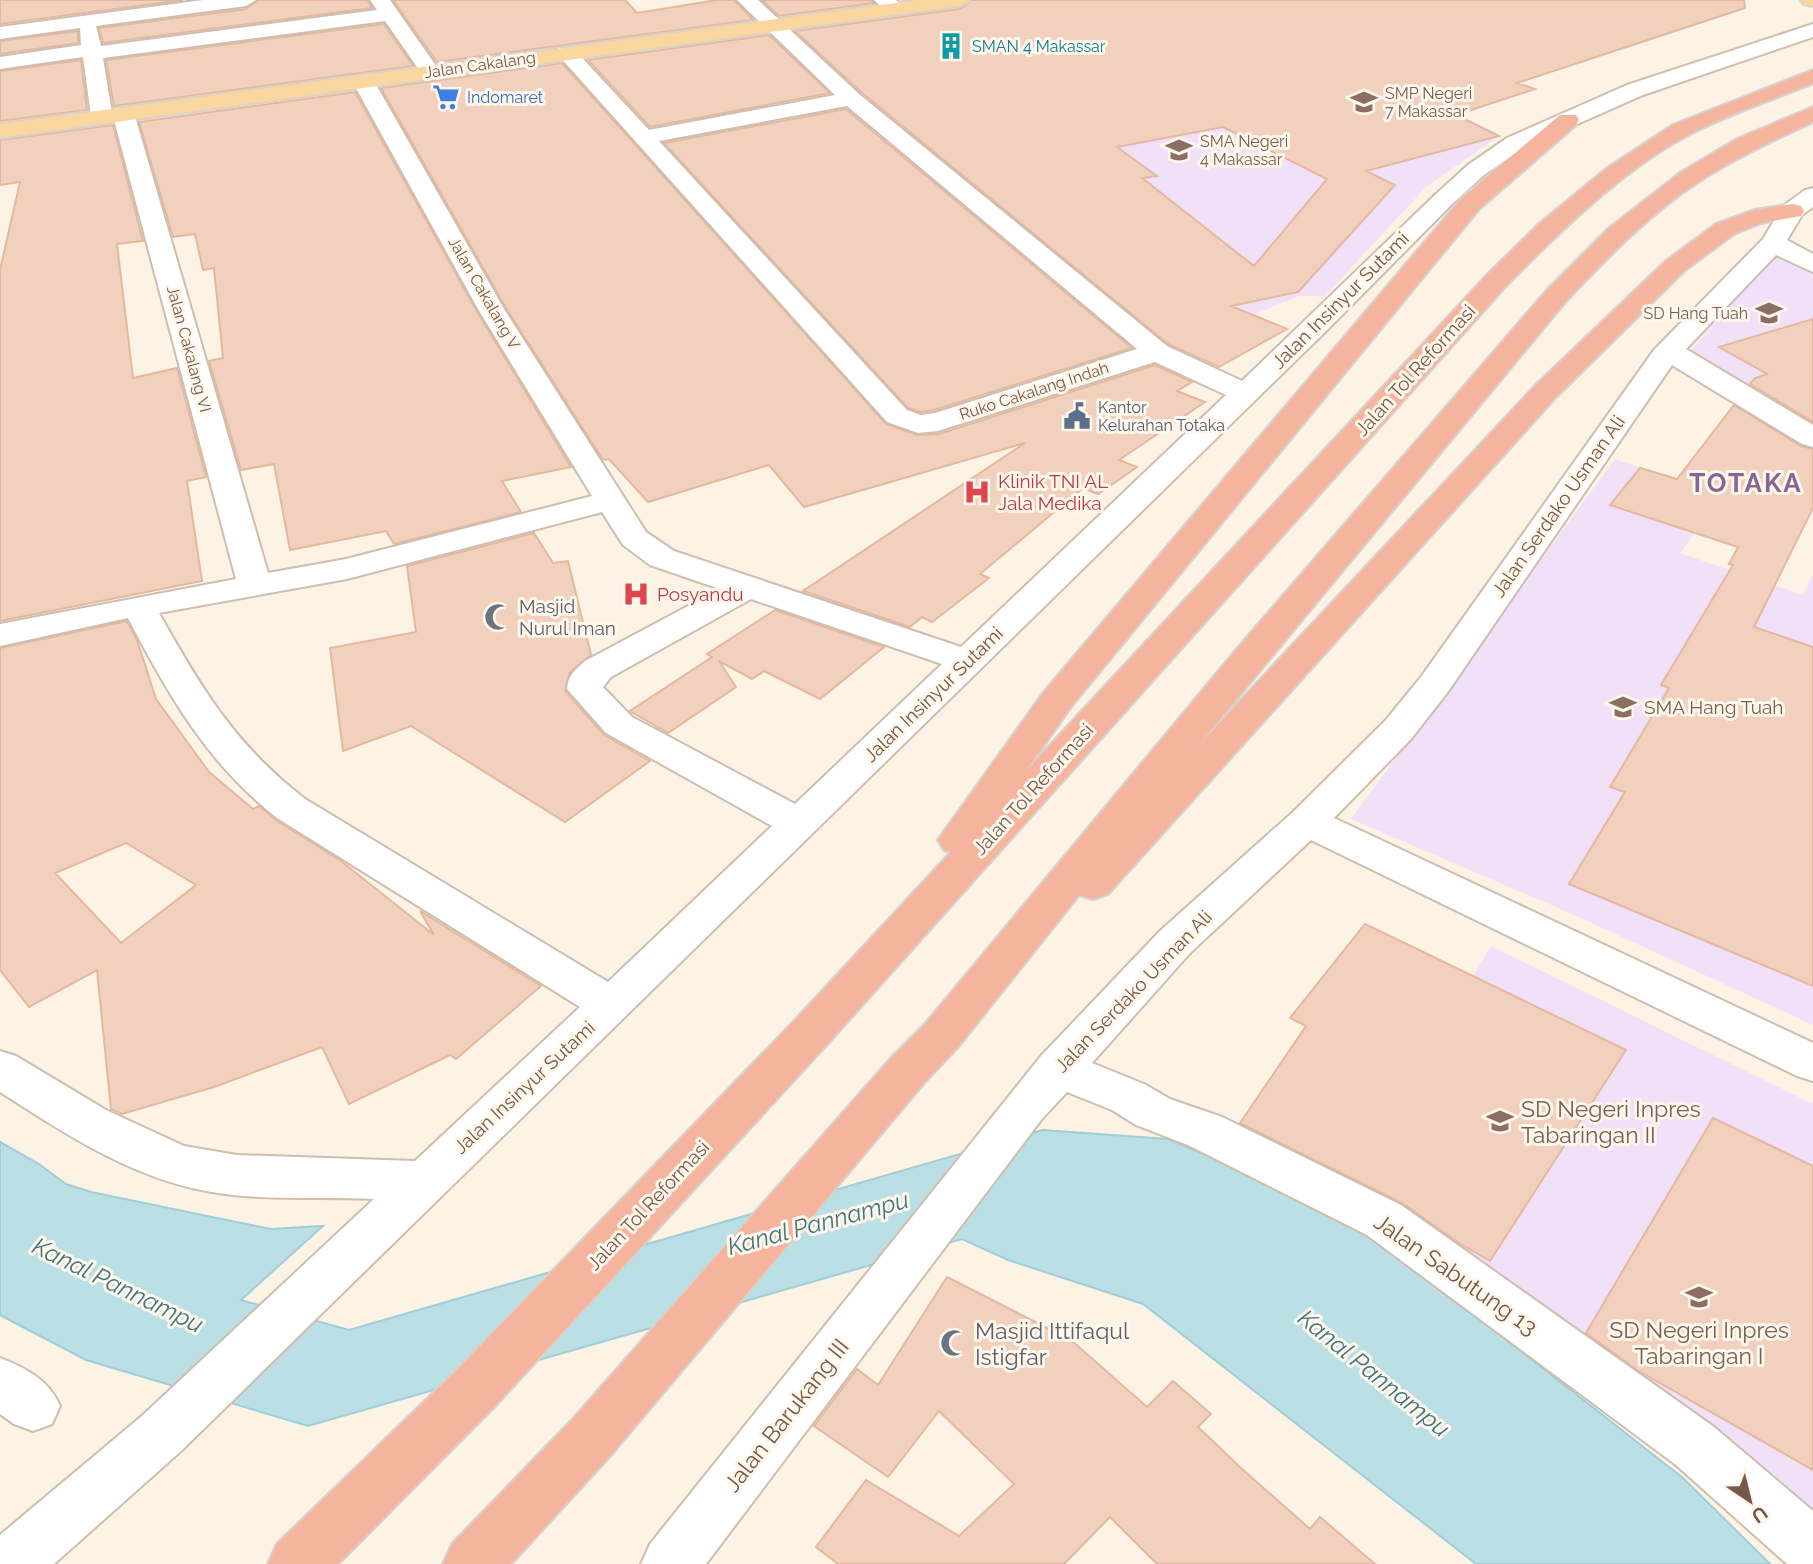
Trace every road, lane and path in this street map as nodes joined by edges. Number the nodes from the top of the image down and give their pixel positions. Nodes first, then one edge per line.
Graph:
1 (246, 0) edge
2 (747, 0) edge
3 (960, 0) edge
4 (889, 4) edge
5 (385, 7) edge
6 (87, 21) junction
7 (771, 24) junction
8 (1813, 30) edge
9 (0, 33) edge
10 (92, 52) junction
11 (566, 52) junction
12 (0, 64) edge
13 (431, 73) junction
14 (1813, 76) edge
15 (363, 81) junction
16 (851, 99) junction
17 (113, 114) junction
18 (1813, 114) edge
19 (1568, 120) junction
20 (0, 131) edge
21 (645, 137) junction
22 (1803, 203) edge
23 (1773, 243) junction
24 (1813, 264) edge
25 (1669, 351) junction
26 (1157, 352) junction
27 (1245, 393) junction
28 (1813, 438) edge
29 (612, 500) junction
30 (254, 584) junction
31 (747, 588) junction
32 (138, 606) junction
33 (0, 635) edge
34 (968, 661) junction
35 (1307, 821) junction
36 (798, 823) junction
37 (866, 971) junction
38 (611, 1005) junction
39 (942, 1035) junction
40 (1813, 1063) edge
41 (0, 1069) edge
42 (1058, 1069) junction
43 (410, 1195) junction
44 (903, 1265) joint
45 (1813, 1549) edge
46 (10, 1564) edge
47 (297, 1564) edge
48 (472, 1564) edge
49 (670, 1564) edge

1 - 6 street
2 - 7 street
3 - 4 main road, Jalan Cakalang
4 - 7 main road, Jalan Cakalang
5 - 10 street
5 - 13 street
6 - 9 street
6 - 10 street, Jalan Cakalang VI
7 - 11 main road, Jalan Cakalang
7 - 16 street
8 - 19 street, Jalan Insinyur Sutami
10 - 12 street
10 - 17 street, Jalan Cakalang VI
11 - 13 main road, Jalan Cakalang
11 - 21 street, Ruko Cakalang Indah
13 - 15 main road, Jalan Cakalang
14 - 37 highway, Jalan Tol Reformasi
15 - 17 main road, Jalan Cakalang
15 - 29 street, Jalan Cakalang V
16 - 21 street
16 - 26 street
17 - 20 main road, Jalan Cakalang
17 - 30 street, Jalan Cakalang VI
18 - 39 highway
19 - 27 street, Jalan Insinyur Sutami
19 - 37 highway
21 - 26 street, Ruko Cakalang Indah
22 - 23 street, Jalan Serdako Usman Ali
22 - 39 highway
23 - 24 street
23 - 25 street, Jalan Serdako Usman Ali
25 - 28 street
25 - 35 street, Jalan Serdako Usman Ali
26 - 27 street
27 - 34 street, Jalan Insinyur Sutami
29 - 30 street
29 - 31 street, Jalan Cakalang V
30 - 32 street
31 - 34 street, Jalan Cakalang V
31 - 36 street
32 - 33 street
32 - 38 street
34 - 36 street, Jalan Insinyur Sutami
35 - 40 street
35 - 42 street, Jalan Serdako Usman Ali
36 - 38 street, Jalan Insinyur Sutami
37 - 47 highway, Jalan Tol Reformasi
38 - 43 street, Jalan Insinyur Sutami
39 - 48 highway
41 - 43 street
42 - 44 street, Jalan Serdako Usman Ali
42 - 45 street, Jalan Sabutung 13
43 - 46 street, Jalan Insinyur Sutami
44 - 49 street, Jalan Barukang III

